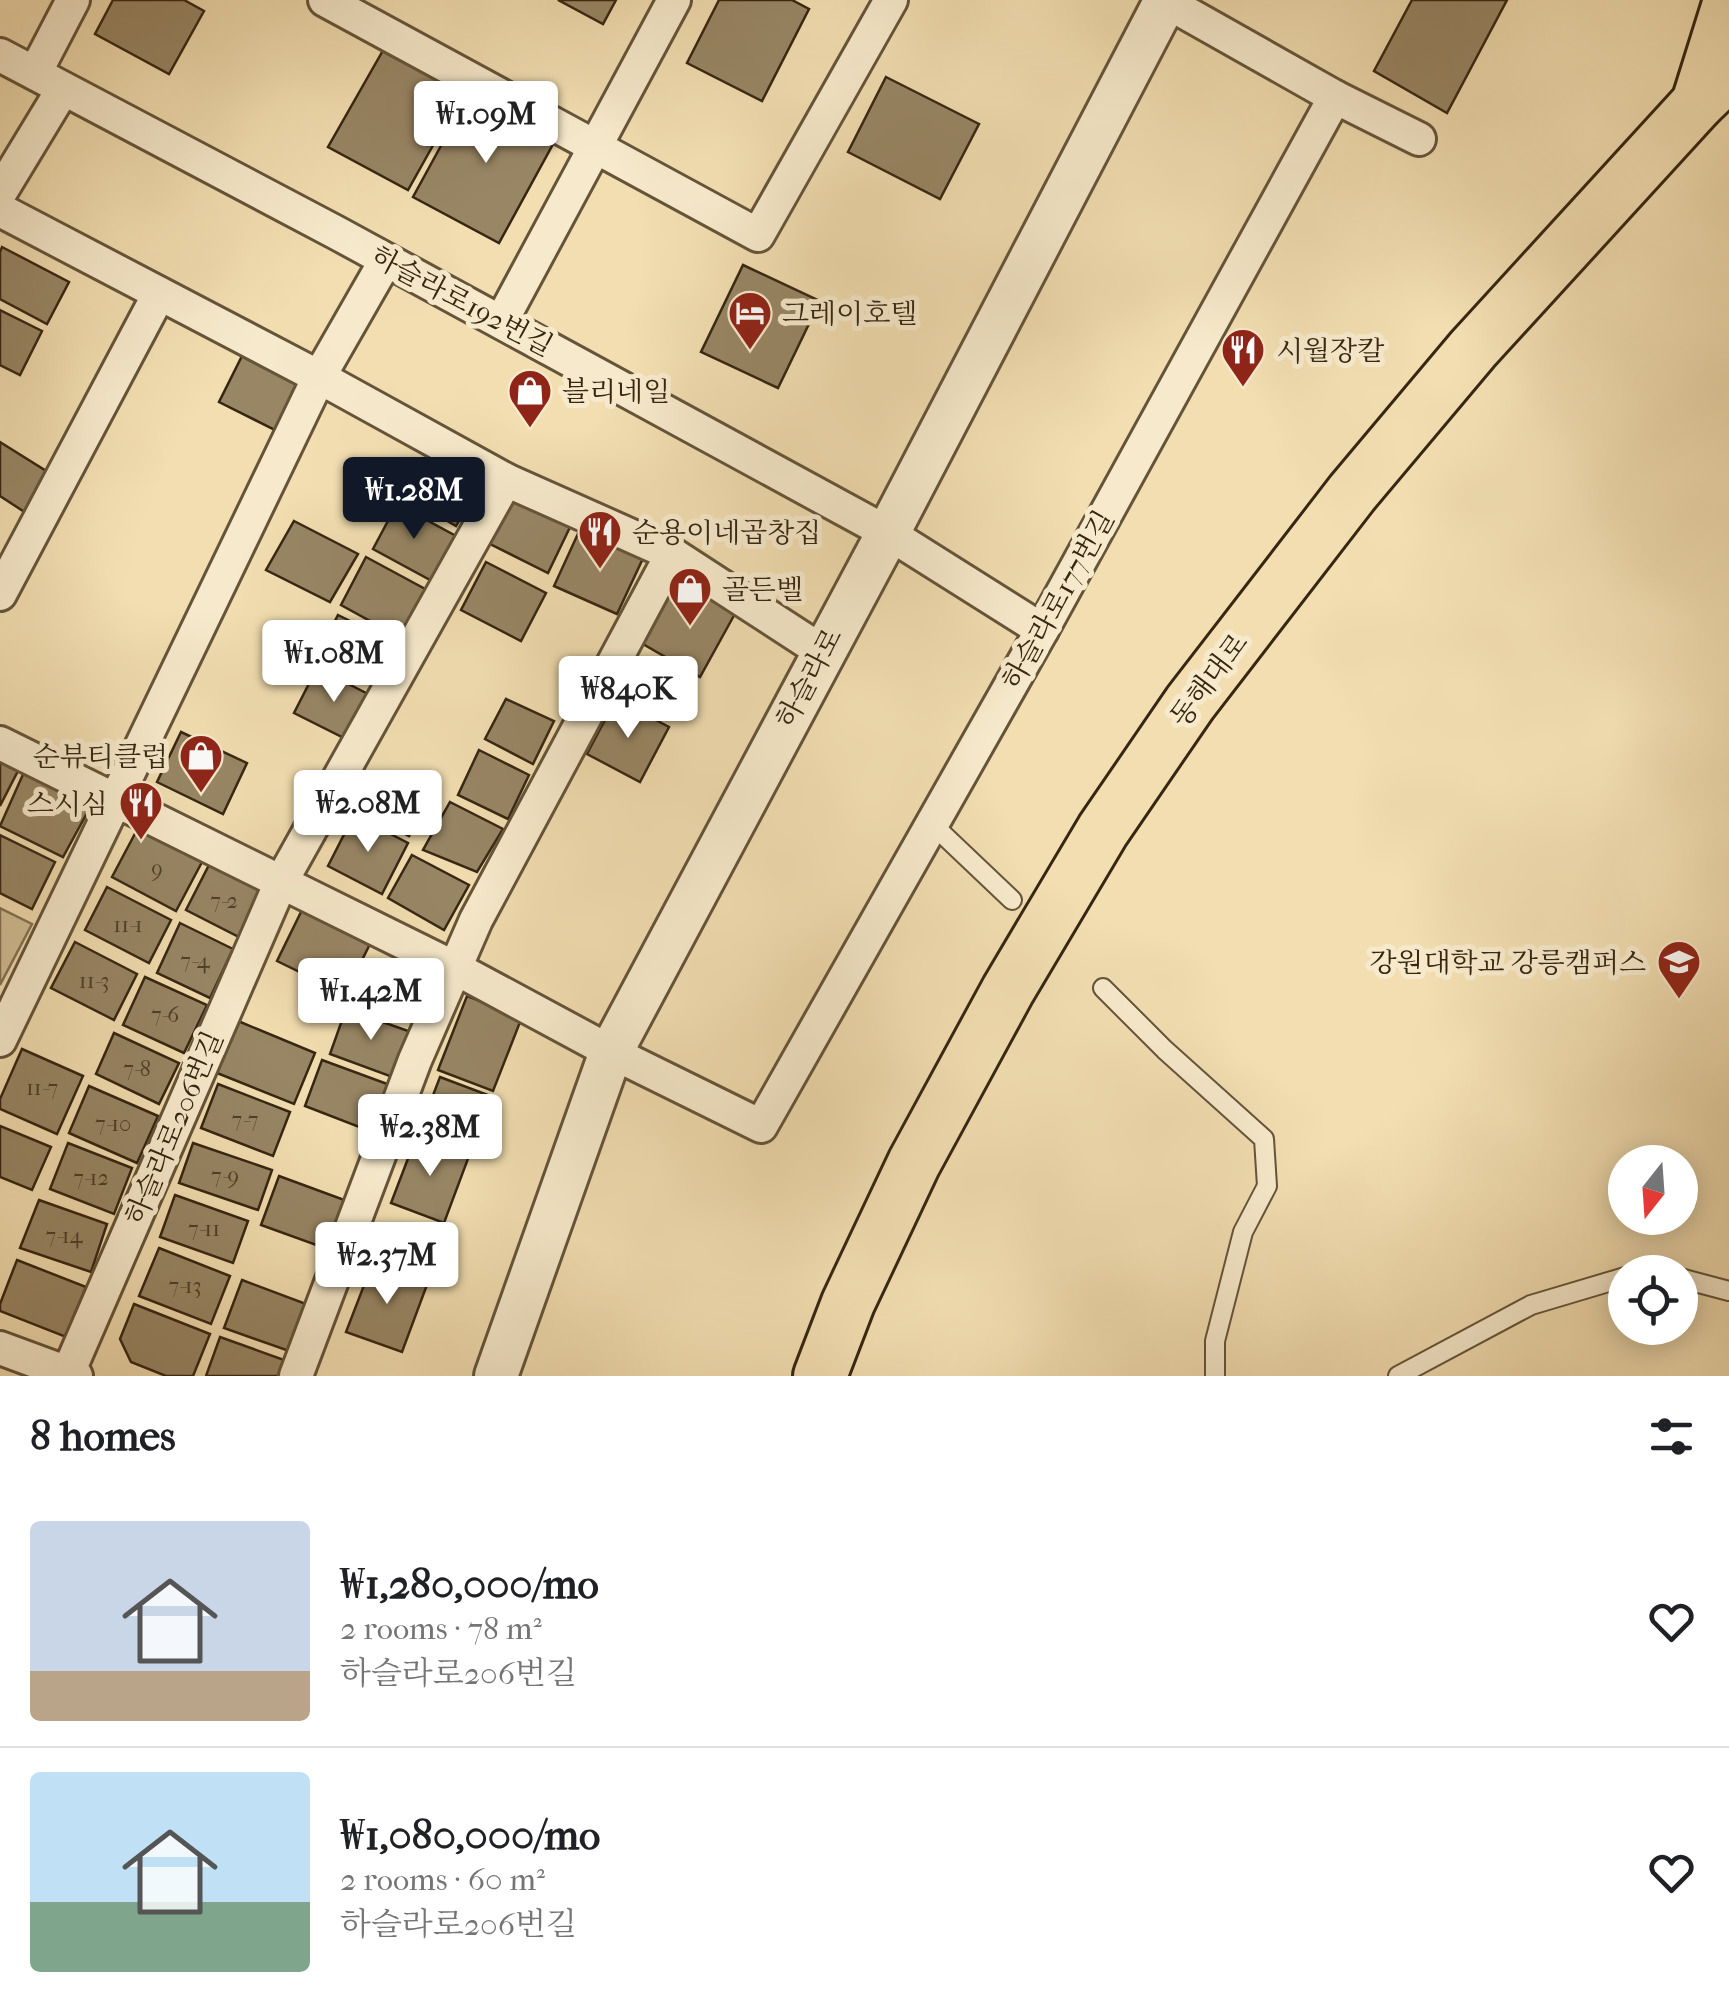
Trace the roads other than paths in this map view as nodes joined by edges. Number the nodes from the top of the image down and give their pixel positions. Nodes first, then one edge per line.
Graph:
1 (73, 0) edge
2 (674, 0) edge
3 (891, 0) edge
4 (1166, 0) edge
5 (1729, 4) edge
6 (344, 5) edge
7 (0, 54) edge
8 (49, 81) junction
9 (1719, 90) edge
10 (1336, 97) junction
11 (1418, 140) dead end
12 (594, 148) junction
13 (0, 193) edge
14 (0, 210) edge
15 (386, 260) junction
16 (159, 294) junction
17 (501, 322) junction
18 (319, 378) junction
19 (506, 480) junction
20 (888, 533) junction
21 (672, 554) junction
22 (0, 594) edge
23 (1042, 630) junction
24 (823, 652) junction
25 (0, 743) edge
26 (116, 800) junction
27 (932, 824) junction
28 (281, 882) junction
29 (1012, 900) dead end
30 (455, 968) junction
31 (1103, 988) dead end
32 (0, 1040) edge
33 (611, 1052) junction
34 (1608, 1282) edge
35 (1698, 1283) edge
36 (1729, 1292) edge
37 (0, 1348) edge
38 (72, 1375) edge
39 (296, 1376) edge
40 (496, 1376) edge
41 (820, 1376) edge
42 (1216, 1376) edge
43 (1398, 1376) edge

1 - 8 street
2 - 12 street
3 - 12 street
4 - 10 street
4 - 20 street, 하슬라로
5 - 9 main road
6 - 12 street
7 - 8 street, 하슬라로192번길
8 - 13 street
8 - 15 street, 하슬라로192번길
9 - 41 main road, 동해대로
10 - 11 street
10 - 23 street, 하슬라로177번길
12 - 17 street
14 - 16 street
15 - 17 street, 하슬라로192번길
15 - 18 street
16 - 18 street
16 - 22 street
17 - 20 street, 하슬라로192번길
18 - 19 street
18 - 26 street
19 - 21 street
19 - 28 street, 하슬라로206번길
20 - 23 street, 하슬라로192번길
20 - 24 street, 하슬라로
21 - 24 street
21 - 30 street
23 - 27 street, 하슬라로177번길
24 - 33 street, 하슬라로
25 - 26 street
26 - 28 street
26 - 32 street
27 - 29 lane
27 - 33 street, 하슬라로177번길
28 - 30 street
28 - 38 street, 하슬라로206번길
30 - 33 street
30 - 39 street
31 - 42 lane
33 - 40 street, 하슬라로
34 - 43 lane
35 - 36 lane
37 - 38 street

